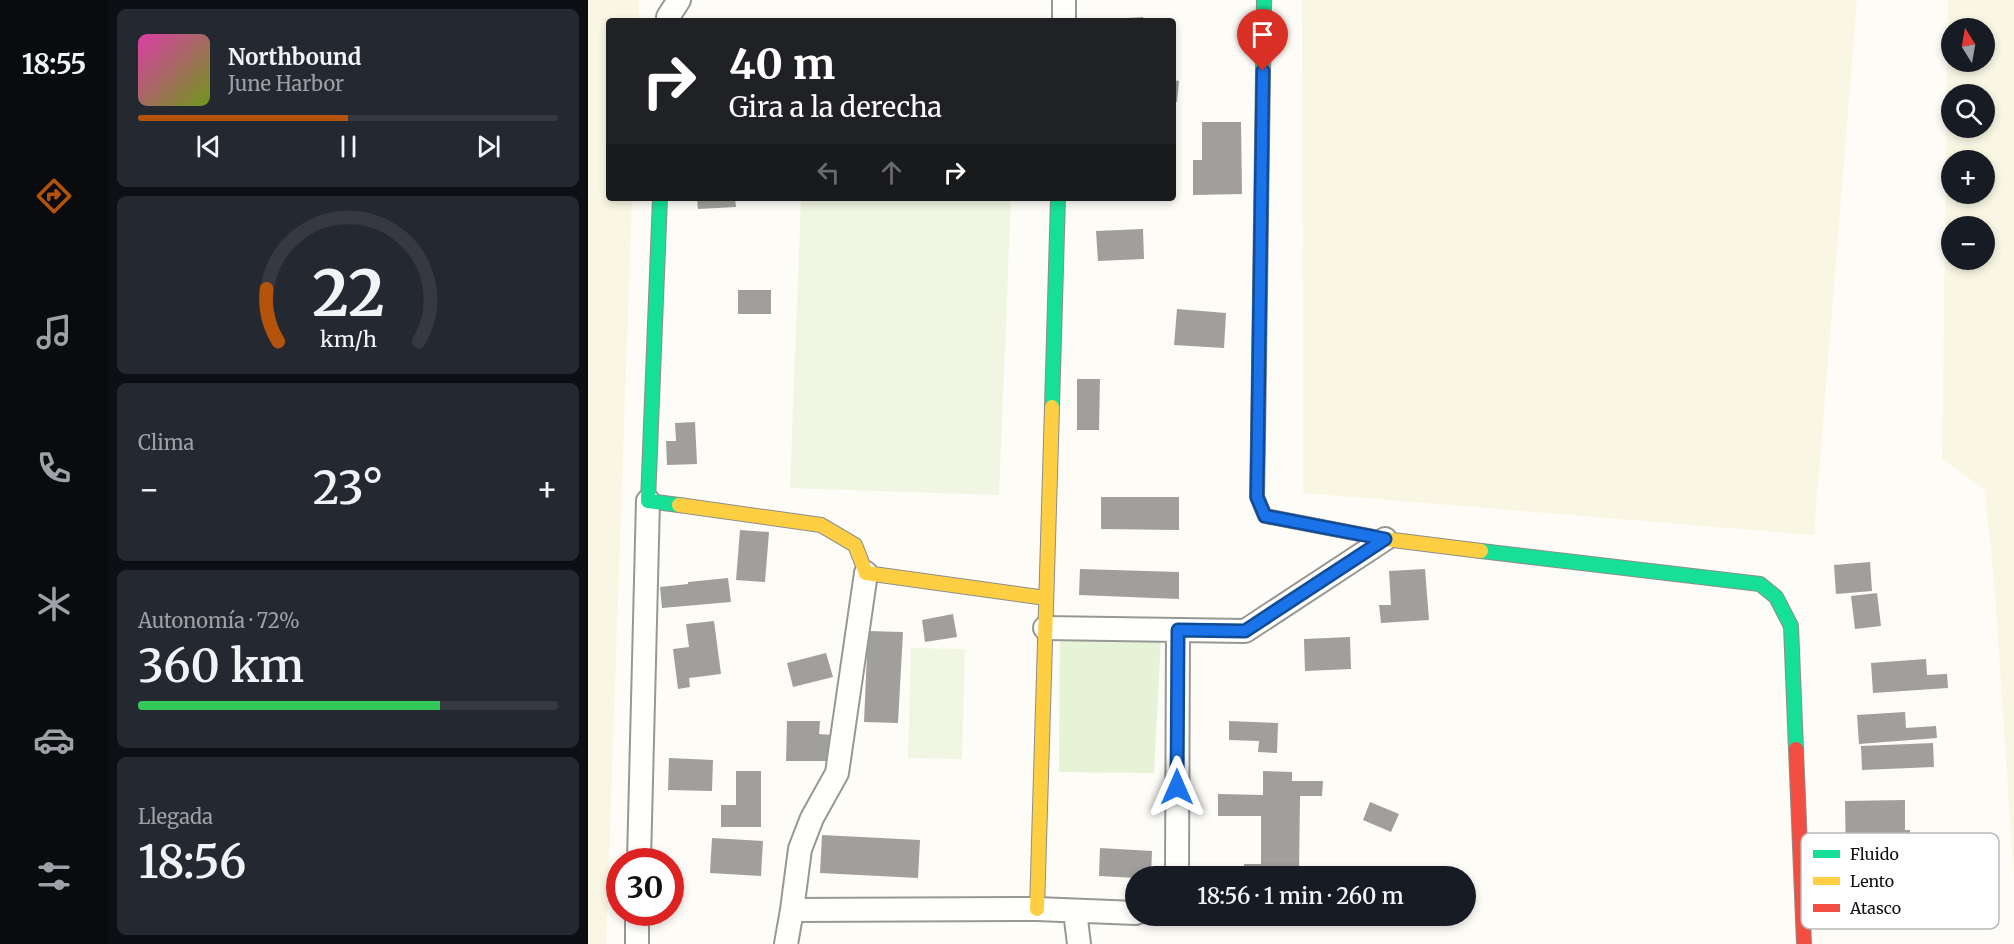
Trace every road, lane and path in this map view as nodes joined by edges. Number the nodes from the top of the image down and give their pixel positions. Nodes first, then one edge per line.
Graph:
1 (679, 0) edge
2 (1064, 0) edge
3 (1264, 0) edge
4 (668, 18) edge
5 (1064, 18) edge
6 (660, 201) edge
7 (1058, 201) edge
8 (648, 501) junction
9 (1385, 539) junction
10 (866, 573) junction
11 (1046, 598) junction
12 (1045, 628) junction
13 (1178, 630) junction
14 (639, 848) edge
15 (1177, 866) edge
16 (1801, 871) edge
17 (1037, 909) junction
18 (792, 910) junction
19 (1075, 911) junction
20 (1125, 913) edge
21 (638, 926) edge
22 (1803, 929) edge
23 (637, 944) edge
24 (786, 944) edge
25 (1079, 944) edge
26 (1804, 944) edge

1 - 4 street
2 - 5 street
3 - 9 street
6 - 8 street
7 - 11 street
8 - 10 street
8 - 14 street
9 - 13 street
9 - 16 street
10 - 11 street
10 - 18 street
11 - 12 street
12 - 13 street
12 - 17 street
13 - 15 street
17 - 18 street
17 - 19 street
18 - 24 street
19 - 20 street
19 - 25 street
21 - 23 street
22 - 26 street

